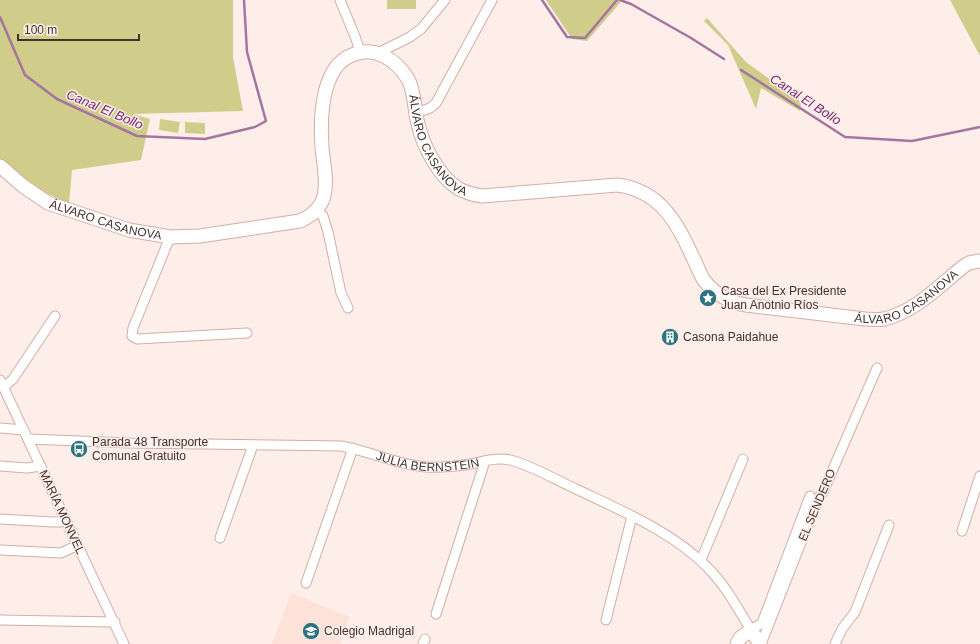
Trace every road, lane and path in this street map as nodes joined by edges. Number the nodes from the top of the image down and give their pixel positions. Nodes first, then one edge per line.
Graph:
1 (340, 0) edge
2 (445, 0) edge
3 (492, 0) edge
4 (360, 52) junction
5 (378, 53) junction
6 (416, 113) junction
7 (0, 166) edge
8 (316, 211) junction
9 (170, 236) junction
10 (980, 261) edge
11 (348, 308) dead end
12 (55, 316) dead end
13 (247, 333) dead end
14 (877, 368) dead end
15 (2, 383) edge
16 (0, 428) edge
17 (26, 434) junction
18 (254, 445) junction
19 (353, 448) junction
20 (743, 459) dead end
21 (485, 461) junction
22 (0, 466) edge
23 (40, 466) junction
24 (980, 476) edge
25 (810, 496) dead end
26 (632, 516) junction
27 (0, 519) edge
28 (66, 520) junction
29 (889, 525) dead end
30 (962, 531) dead end
31 (220, 538) dead end
32 (78, 545) junction
33 (0, 550) edge
34 (701, 560) junction
35 (306, 583) dead end
36 (436, 614) dead end
37 (0, 620) edge
38 (606, 620) dead end
39 (115, 622) junction
40 (751, 630) junction
41 (124, 644) edge
42 (737, 644) edge
43 (760, 644) edge
44 (835, 644) edge

1 - 4 street
2 - 5 street
3 - 6 street
4 - 5 street, ÁLVARO CASANOVA
4 - 8 street, ÁLVARO CASANOVA
5 - 6 street, ÁLVARO CASANOVA
6 - 10 street, ÁLVARO CASANOVA
7 - 9 street, ÁLVARO CASANOVA
8 - 9 street, ÁLVARO CASANOVA
8 - 11 street
9 - 13 street
12 - 15 street
14 - 43 street, EL SENDERO
15 - 17 street, MARÍA MONVEL
16 - 17 street, JULIA BERNSTEIN
17 - 18 street, JULIA BERNSTEIN
17 - 23 street, MARÍA MONVEL
18 - 19 street, JULIA BERNSTEIN
18 - 31 street
19 - 21 street, JULIA BERNSTEIN
19 - 35 street
20 - 34 street
21 - 26 street, JULIA BERNSTEIN
21 - 36 street
22 - 23 street
23 - 28 street, MARÍA MONVEL
24 - 30 street
25 - 40 street
26 - 34 street, JULIA BERNSTEIN
26 - 38 street
27 - 28 street
28 - 32 street, MARÍA MONVEL
29 - 44 street
32 - 33 street
32 - 39 street, MARÍA MONVEL
34 - 40 street, JULIA BERNSTEIN
37 - 39 street
39 - 41 street, MARÍA MONVEL
40 - 42 street
40 - 43 street, JULIA BERNSTEIN

